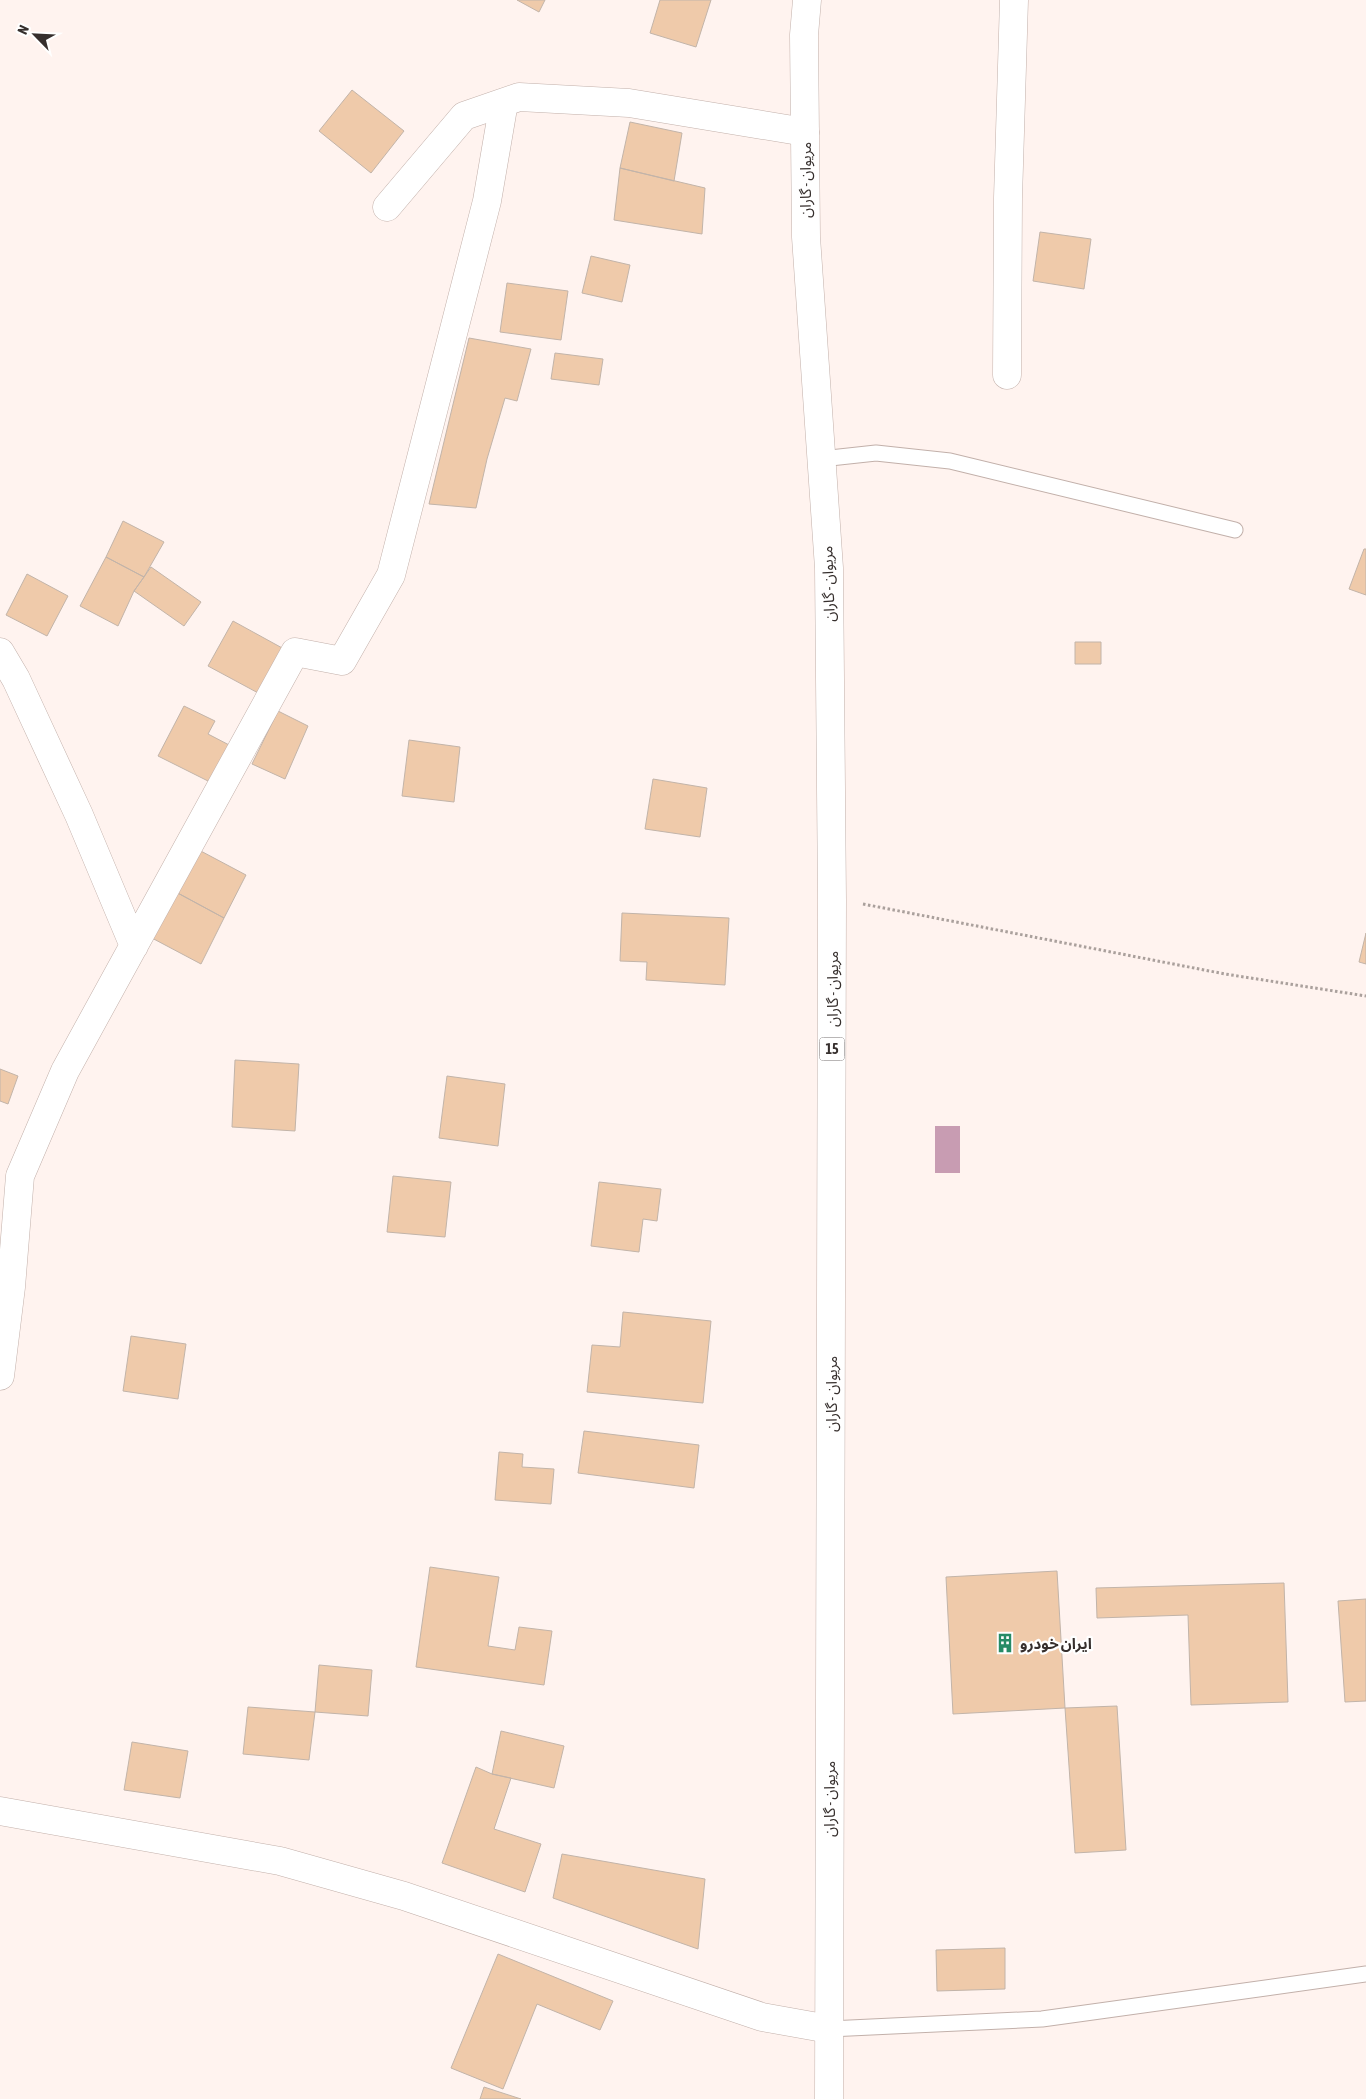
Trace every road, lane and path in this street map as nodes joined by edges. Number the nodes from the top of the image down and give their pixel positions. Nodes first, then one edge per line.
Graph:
1 (806, 0) edge
2 (1014, 0) edge
3 (504, 102) junction
4 (805, 132) junction
5 (387, 207) dead end
6 (1006, 375) dead end
7 (821, 459) junction
8 (1235, 530) dead end
9 (0, 652) edge
10 (832, 900) junction
11 (134, 946) junction
12 (1366, 996) edge
13 (10, 1174) edge
14 (0, 1376) edge
15 (0, 1811) edge
16 (1366, 1974) edge
17 (829, 2029) junction
18 (829, 2099) edge

1 - 4 street, مریوان - گاران / 15
2 - 6 street
3 - 4 street
3 - 5 street
3 - 11 street
4 - 7 street, مریوان - گاران / 15
7 - 8 lane
7 - 10 street, مریوان - گاران / 15
9 - 11 street
10 - 12 path
10 - 17 street, مریوان - گاران / 15
11 - 13 street
13 - 14 street
15 - 17 street
16 - 17 lane
17 - 18 street, مریوان - گاران / 15

